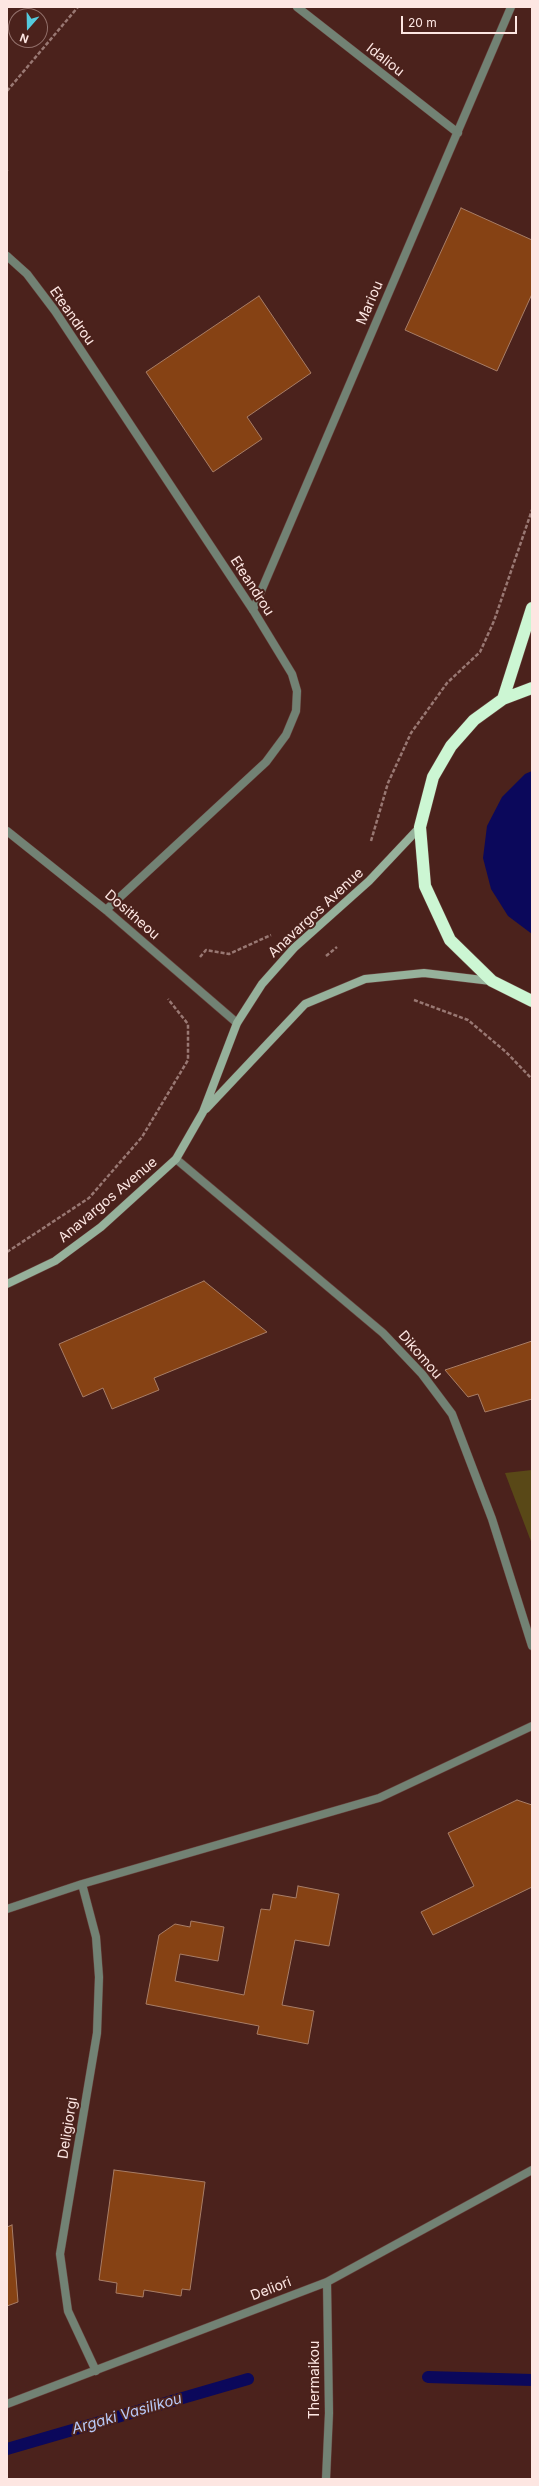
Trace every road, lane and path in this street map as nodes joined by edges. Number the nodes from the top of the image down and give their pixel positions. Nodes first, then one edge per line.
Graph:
1 (78, 7) edge
2 (296, 7) edge
3 (511, 7) edge
4 (7, 91) edge
5 (458, 133) junction
6 (7, 256) edge
7 (532, 510) edge
8 (532, 608) edge
9 (253, 610) junction
10 (532, 688) edge
11 (503, 699) junction
12 (420, 827) junction
13 (7, 831) edge
14 (370, 843) dead end
15 (106, 910) junction
16 (276, 931) dead end
17 (337, 947) dead end
18 (322, 959) dead end
19 (183, 977) junction
20 (492, 981) junction
21 (412, 1000) dead end
22 (532, 1002) edge
23 (237, 1023) junction
24 (532, 1079) edge
25 (202, 1112) junction
26 (176, 1159) junction
27 (7, 1252) edge
28 (7, 1284) edge
29 (532, 1646) edge
30 (532, 1726) edge
31 (82, 1884) junction
32 (7, 1909) edge
33 (532, 2170) edge
34 (327, 2282) junction
35 (96, 2370) junction
36 (7, 2404) edge
37 (326, 2479) edge

1 - 4 path
2 - 5 street, Idaliou
3 - 5 street, Mariou
5 - 9 street, Mariou
6 - 9 street, Eteandrou
7 - 14 path
8 - 11 highway
9 - 15 street, Eteandrou
10 - 11 highway
11 - 12 highway
12 - 20 highway
12 - 23 street, Anavargos Avenue
13 - 15 street, Dositheou
15 - 19 street, Dositheou
16 - 19 path
17 - 18 path
19 - 23 street, Dositheou
19 - 27 path
20 - 22 highway
20 - 25 street, Anavargos Avenue
21 - 24 path
23 - 25 street, Anavargos Avenue
25 - 26 street, Anavargos Avenue
26 - 28 street, Anavargos Avenue
26 - 29 street, Dikomou
30 - 31 street
31 - 32 street
31 - 35 street, Deligiorgi
33 - 34 street, Deliori
34 - 35 street, Deliori
34 - 37 street, Thermaikou
35 - 36 street, Deliori

